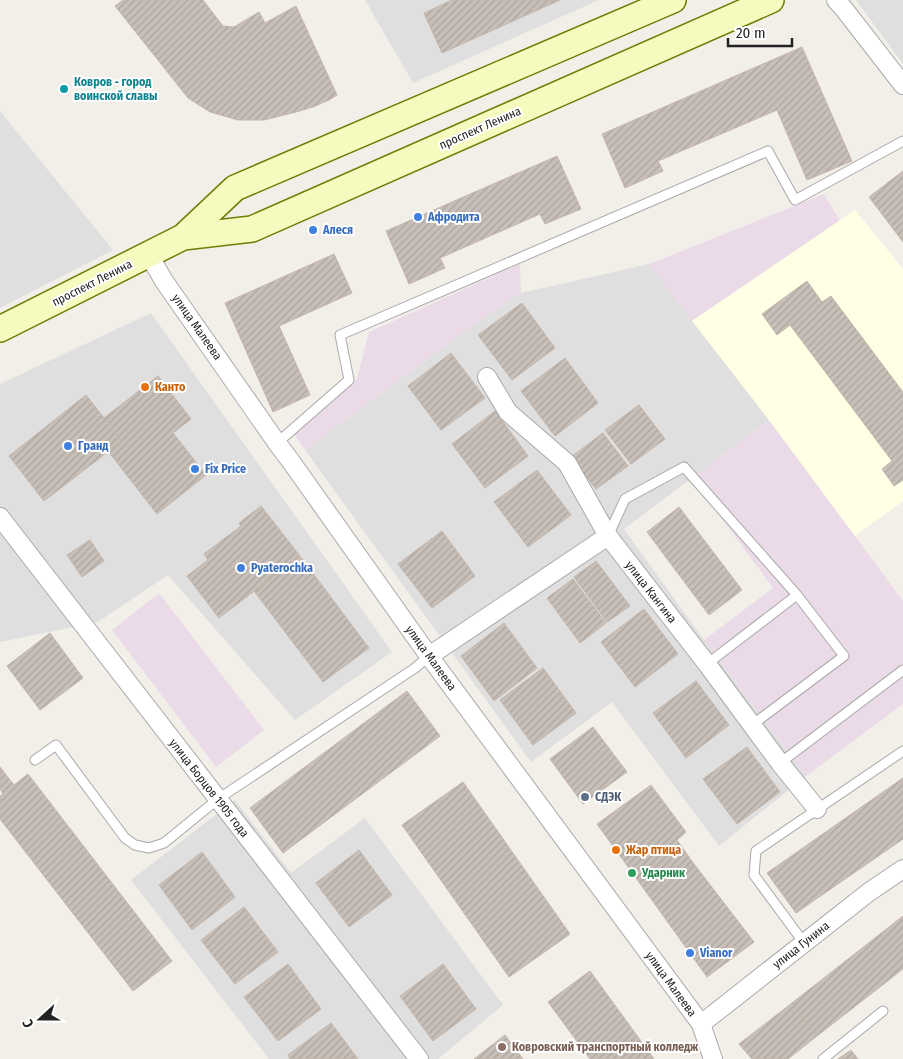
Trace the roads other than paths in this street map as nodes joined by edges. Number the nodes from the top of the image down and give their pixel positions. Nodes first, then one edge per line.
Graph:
1 (673, 0) edge
2 (771, 0) edge
3 (836, 0) edge
4 (903, 86) edge
5 (903, 141) edge
6 (183, 237) junction
7 (148, 255) junction
8 (0, 329) edge
9 (487, 376) dead end
10 (277, 443) junction
11 (0, 517) edge
12 (608, 536) junction
13 (797, 595) junction
14 (429, 656) junction
15 (707, 664) junction
16 (903, 670) edge
17 (752, 725) junction
18 (903, 750) edge
19 (34, 760) dead end
20 (780, 763) junction
21 (218, 799) junction
22 (817, 809) junction
23 (903, 869) edge
24 (804, 943) junction
25 (883, 1011) dead end
26 (701, 1024) junction
27 (419, 1059) edge
28 (713, 1059) edge
29 (823, 1059) edge

1 - 6 main road, проспект Ленина
2 - 6 main road, проспект Ленина
3 - 4 street
5 - 10 lane
6 - 7 main road, проспект Ленина
7 - 8 main road, проспект Ленина
7 - 10 street, улица Малеева
9 - 12 street, улица Кангина
10 - 14 street, улица Малеева
11 - 21 street, улица Борцов 1905 года
12 - 13 lane
12 - 14 street
12 - 15 street, улица Кангина
13 - 15 lane
13 - 17 lane
14 - 21 lane
14 - 26 street, улица Малеева
15 - 17 street, улица Кангина
16 - 20 lane
17 - 20 street, улица Кангина
18 - 22 lane
19 - 21 lane
20 - 22 street, улица Кангина
21 - 27 street, улица Борцов 1905 года
22 - 24 lane
23 - 24 street, улица Гунина
24 - 26 street, улица Гунина
25 - 29 lane
26 - 28 street, улица Малеева

